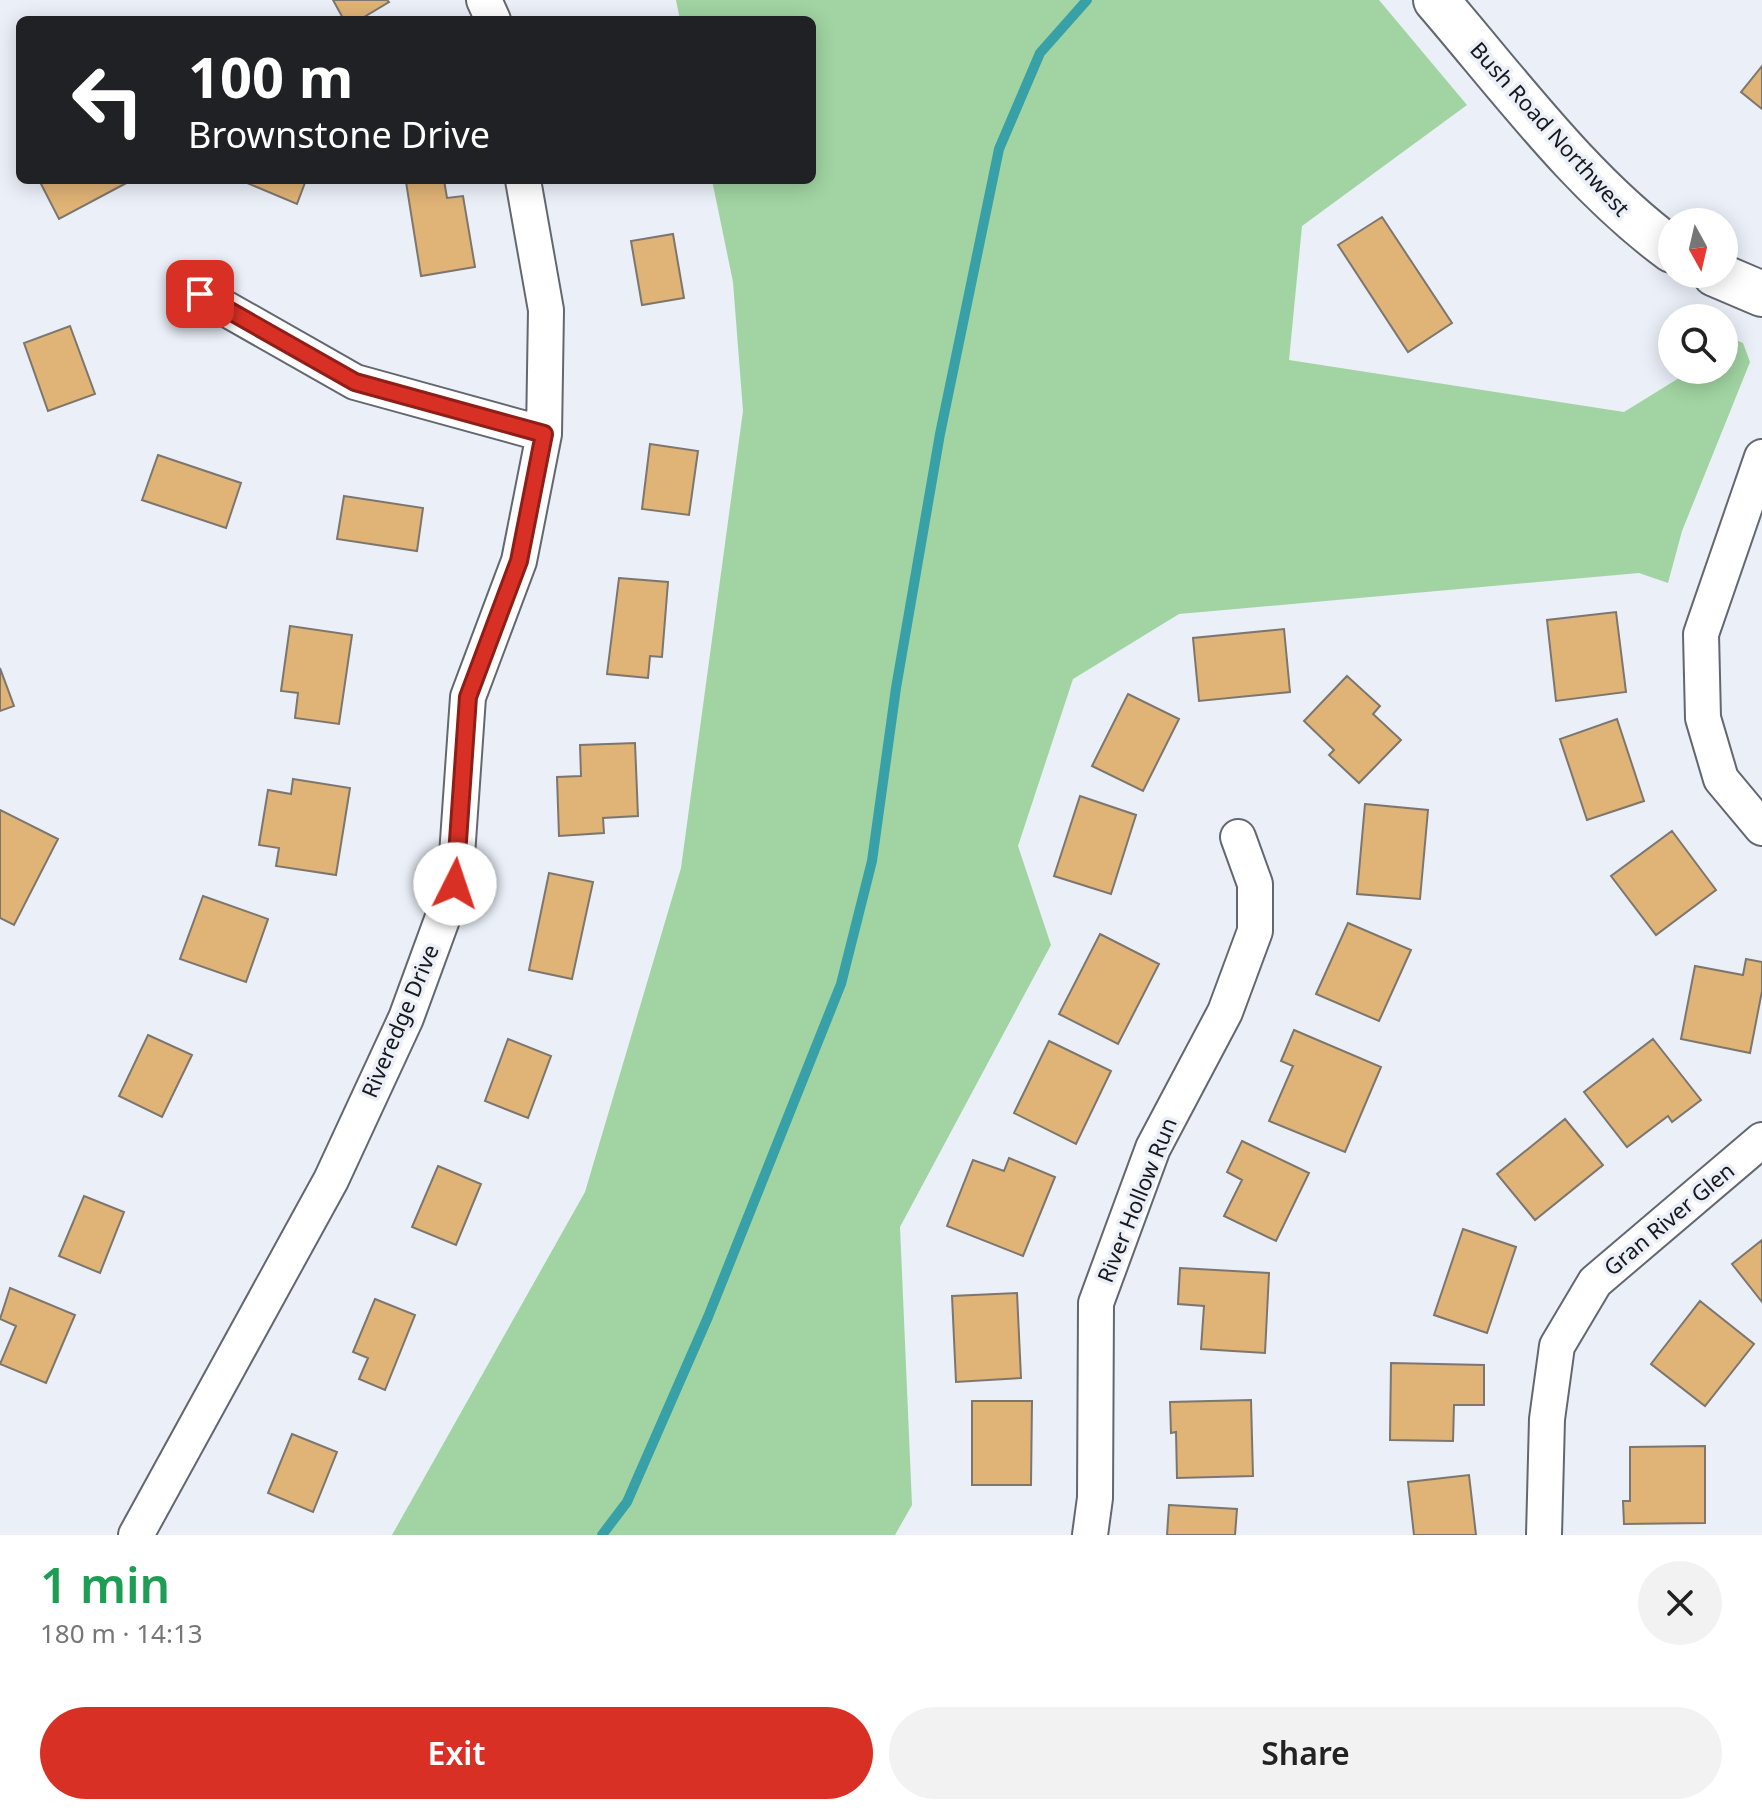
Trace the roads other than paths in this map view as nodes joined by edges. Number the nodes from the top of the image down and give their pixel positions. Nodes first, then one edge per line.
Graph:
1 (1436, 0) edge
2 (524, 184) edge
3 (1658, 240) edge
4 (1738, 284) edge
5 (200, 294) dead end
6 (1762, 294) edge
7 (544, 434) junction
8 (1762, 457) edge
9 (1762, 828) edge
10 (1238, 837) dead end
11 (1762, 1140) edge
12 (136, 1535) edge
13 (1090, 1535) edge
14 (1544, 1535) edge

1 - 3 street, Bush Road Northwest
2 - 7 street, Riveredge Drive
4 - 6 street
5 - 7 street
7 - 12 street, Riveredge Drive
8 - 9 street
10 - 13 street, River Hollow Run
11 - 14 street, Gran River Glen

